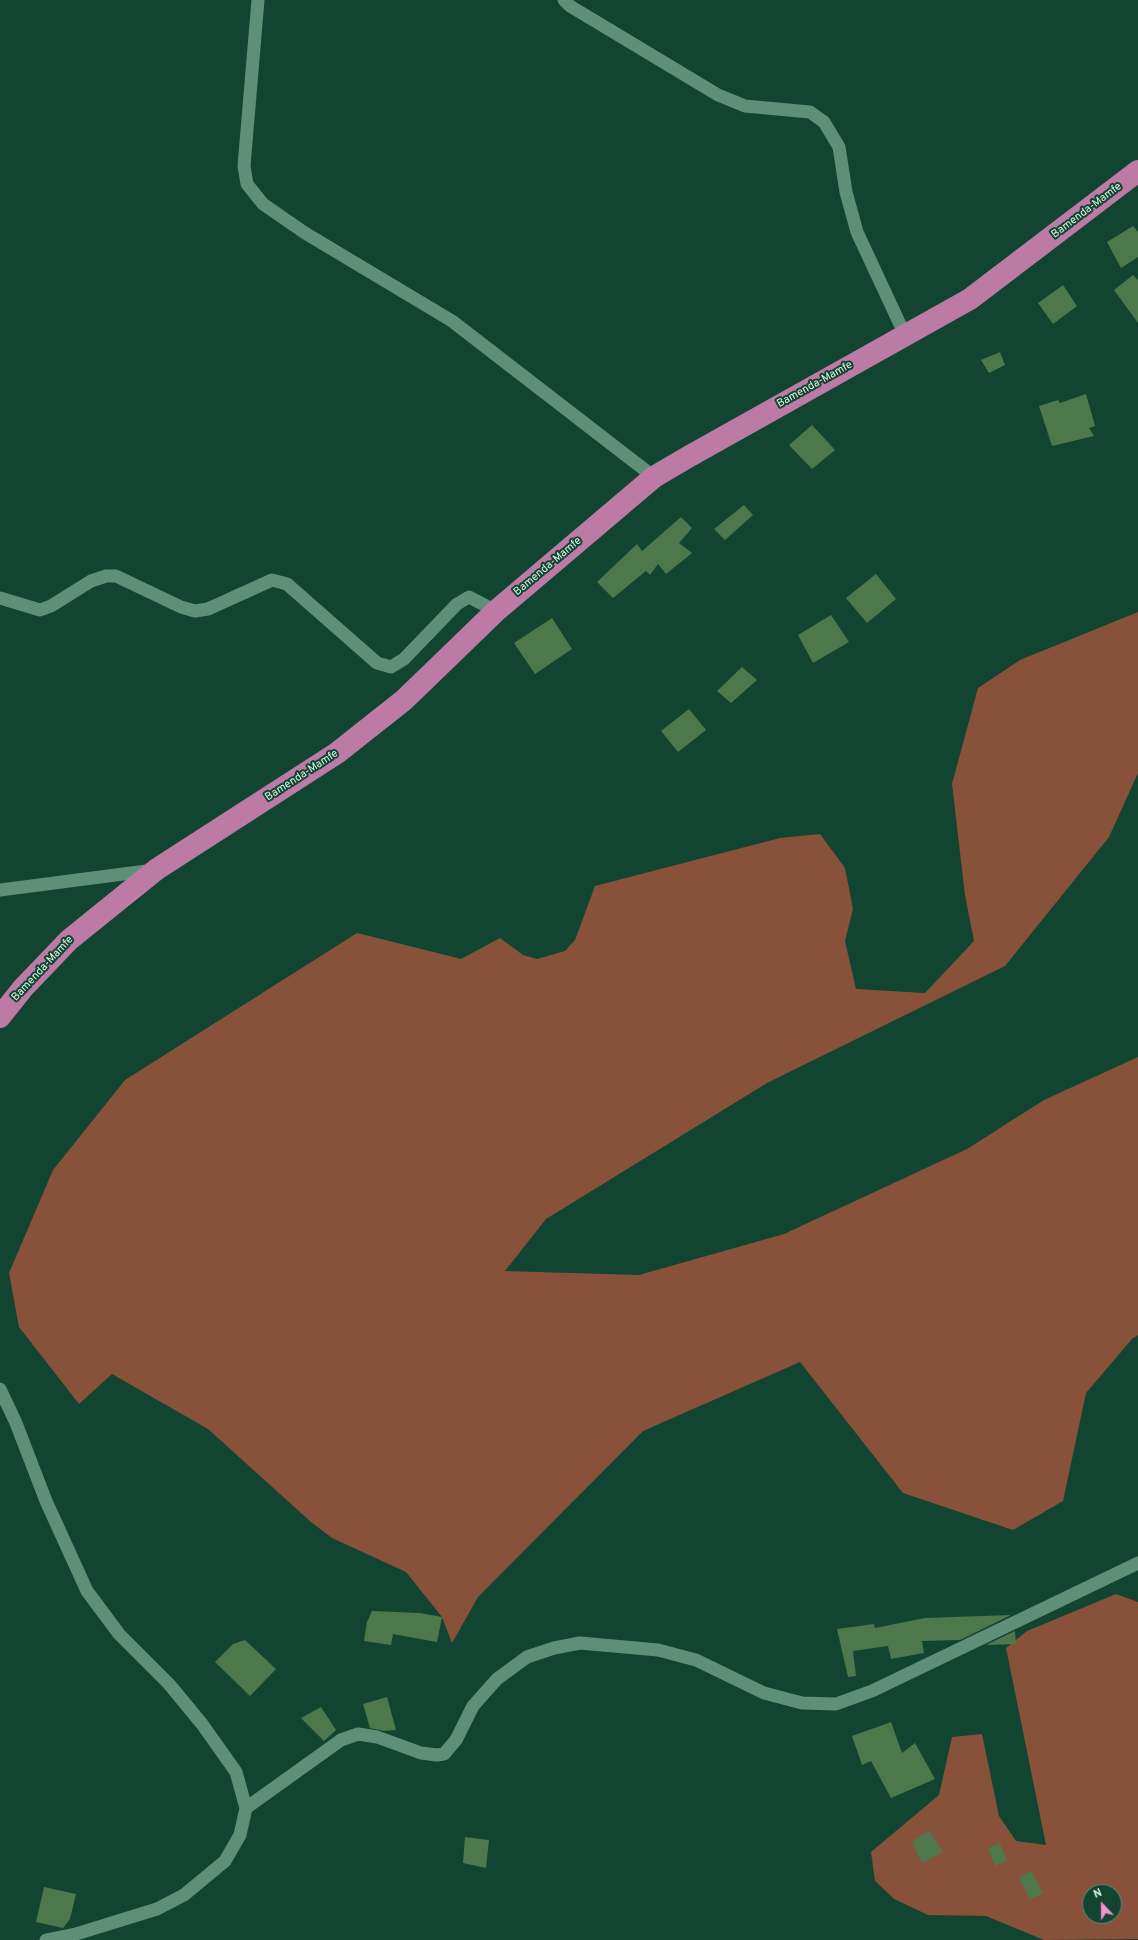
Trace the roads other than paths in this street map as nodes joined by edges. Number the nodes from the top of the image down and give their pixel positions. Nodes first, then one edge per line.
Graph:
1 (258, 0) edge
2 (564, 0) edge
3 (1138, 171) edge
4 (905, 335) junction
5 (654, 478) junction
6 (0, 598) edge
7 (496, 611) junction
8 (157, 870) junction
9 (0, 890) edge
10 (0, 1017) edge
11 (0, 1389) edge
12 (1138, 1563) edge
13 (246, 1808) junction
14 (46, 1940) edge

1 - 5 street
2 - 4 street
3 - 4 highway, Bamenda-Mamfe
4 - 5 highway, Bamenda-Mamfe
5 - 7 highway, Bamenda-Mamfe
6 - 7 street
7 - 8 highway, Bamenda-Mamfe
8 - 9 street
8 - 10 highway, Bamenda-Mamfe
11 - 13 street
12 - 13 street
13 - 14 street

